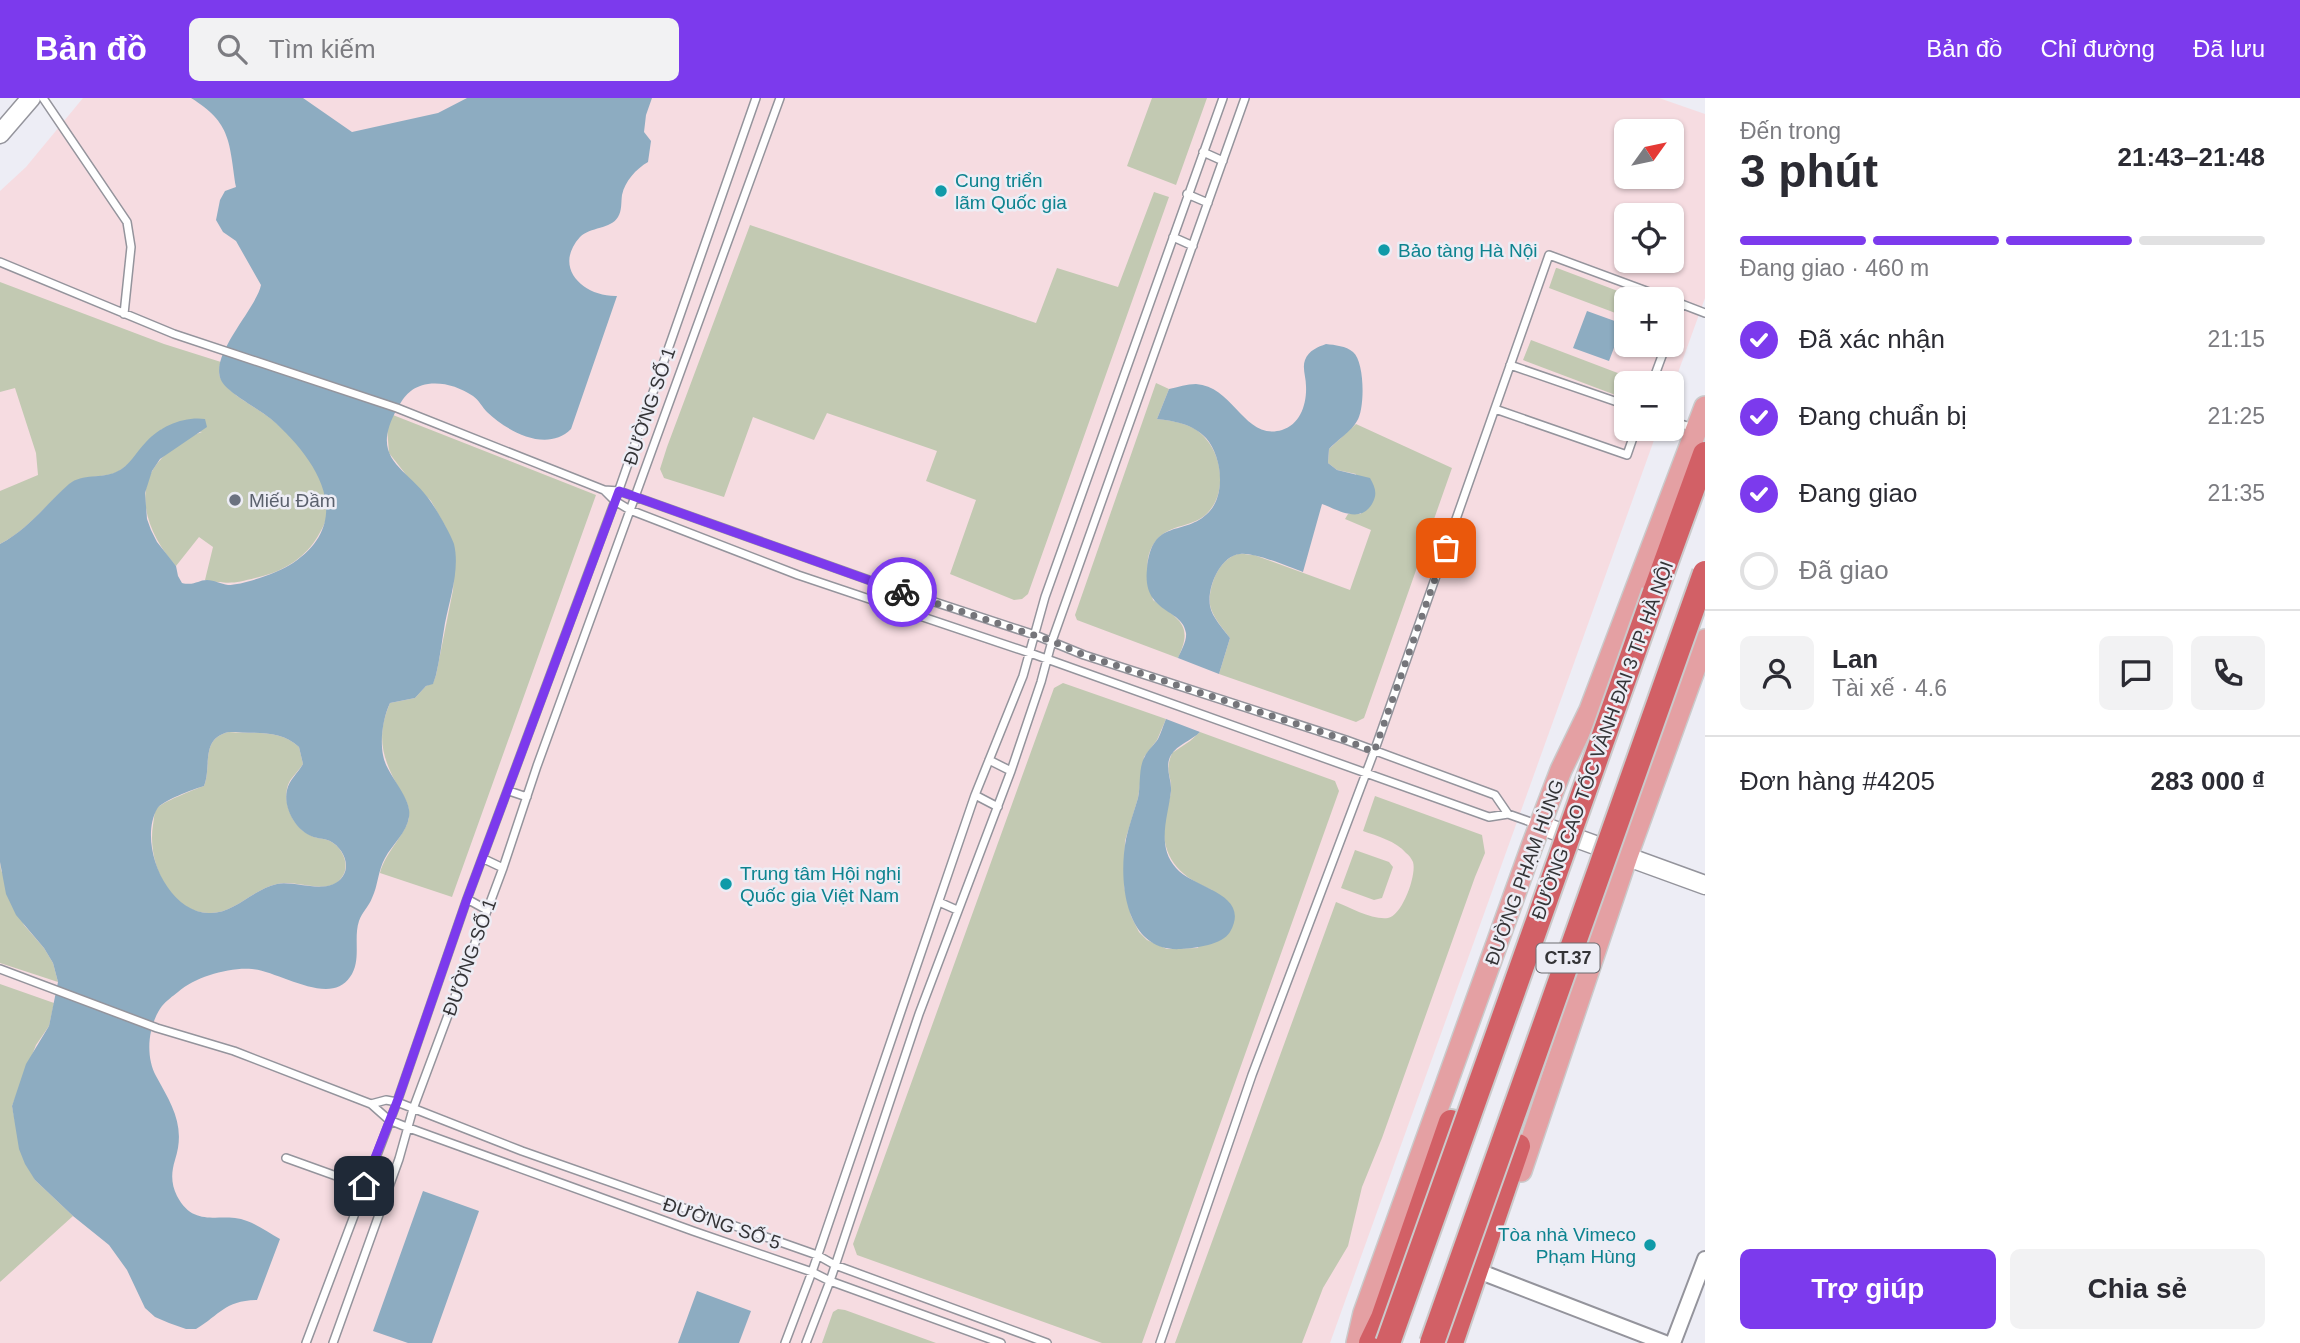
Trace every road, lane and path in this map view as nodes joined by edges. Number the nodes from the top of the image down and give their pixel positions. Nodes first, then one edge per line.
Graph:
1 (31, 98) edge
2 (43, 98) edge
3 (756, 98) edge
4 (780, 98) edge
5 (1223, 98) edge
6 (1245, 98) edge
7 (0, 134) edge
8 (1203, 152) junction
9 (1223, 161) junction
10 (1187, 194) junction
11 (1208, 203) junction
12 (1173, 237) junction
13 (1193, 246) junction
14 (0, 262) edge
15 (1635, 287) edge
16 (1684, 305) edge
17 (1705, 313) edge
18 (124, 314) junction
19 (1510, 365) junction
20 (1614, 401) edge
21 (1705, 407) edge
22 (1495, 409) junction
23 (1684, 425) edge
24 (1697, 429) junction
25 (1632, 441) edge
26 (1705, 454) edge
27 (604, 490) junction
28 (619, 491) junction
29 (635, 497) junction
30 (615, 501) junction
31 (630, 510) junction
32 (801, 556) junction
33 (1705, 573) edge
34 (798, 575) junction
35 (880, 584) junction
36 (1655, 592) junction
37 (873, 600) junction
38 (1705, 604) edge
39 (572, 618) junction
40 (589, 624) junction
41 (1035, 635) junction
42 (1705, 640) edge
43 (1052, 641) junction
44 (1030, 653) junction
45 (558, 656) junction
46 (1046, 660) junction
47 (574, 664) junction
48 (1374, 752) junction
49 (989, 760) junction
50 (519, 762) junction
51 (537, 766) junction
52 (1011, 771) junction
53 (1364, 773) junction
54 (509, 791) junction
55 (975, 795) junction
56 (527, 797) junction
57 (998, 807) junction
58 (1508, 814) junction
59 (1540, 825) junction
60 (1627, 856) junction
61 (484, 859) junction
62 (503, 868) junction
63 (1705, 885) edge
64 (467, 899) junction
65 (939, 902) junction
66 (487, 910) junction
67 (957, 910) junction
68 (0, 969) edge
69 (397, 1102) junction
70 (371, 1104) junction
71 (413, 1109) junction
72 (389, 1120) junction
73 (409, 1128) junction
74 (286, 1158) dead end
75 (364, 1186) junction
76 (817, 1255) junction
77 (1705, 1259) edge
78 (835, 1265) junction
79 (812, 1272) junction
80 (1486, 1274) junction
81 (830, 1281) junction
82 (306, 1343) edge
83 (333, 1343) edge
84 (785, 1343) edge
85 (807, 1343) edge
86 (1001, 1343) edge
87 (1047, 1343) edge
88 (1160, 1343) edge
89 (1357, 1343) edge
90 (1371, 1343) edge
91 (1388, 1343) edge
92 (1432, 1343) edge
93 (1451, 1343) edge
94 (1459, 1343) edge
95 (1665, 1343) edge
96 (1674, 1343) edge

1 - 7 street
2 - 18 lane
3 - 28 lane, ĐƯỜNG SỐ 1
4 - 29 lane, ĐƯỜNG SỐ 1
5 - 8 lane
6 - 9 lane
8 - 9 lane
8 - 10 lane
9 - 11 lane
10 - 11 lane
10 - 12 lane
11 - 13 lane
12 - 13 lane
12 - 41 lane
13 - 43 lane
14 - 18 lane
15 - 19 lane
16 - 17 lane
18 - 27 lane
19 - 20 lane
19 - 22 lane
21 - 24 main road, ĐƯỜNG PHẠM HÙNG
22 - 25 lane
22 - 48 lane
23 - 24 lane
24 - 59 main road, ĐƯỜNG PHẠM HÙNG
26 - 36 highway, ĐƯỜNG CAO TỐC VÀNH ĐAI 3 TP. HÀ NỘI / CT.37
27 - 28 lane
27 - 30 lane
28 - 29 lane
28 - 30 lane, ĐƯỜNG SỐ 1
29 - 31 lane, ĐƯỜNG SỐ 1
29 - 32 lane
30 - 31 lane
30 - 39 lane, ĐƯỜNG SỐ 1
31 - 34 lane
31 - 40 lane, ĐƯỜNG SỐ 1
32 - 34 lane
32 - 35 lane
33 - 92 highway, ĐƯỜNG CAO TỐC VÀNH ĐAI 3 TP. HÀ NỘI / CT.37, bridge
34 - 37 lane
35 - 37 lane
35 - 41 lane
36 - 90 highway, bridge
36 - 91 highway, ĐƯỜNG CAO TỐC VÀNH ĐAI 3 TP. HÀ NỘI / CT.37, bridge
37 - 44 lane
38 - 93 highway
39 - 40 lane
39 - 45 lane, ĐƯỜNG SỐ 1
40 - 47 lane, ĐƯỜNG SỐ 1
41 - 43 lane
41 - 44 lane
42 - 60 main road
43 - 46 lane
43 - 48 lane
44 - 46 lane
44 - 49 lane
45 - 47 lane
45 - 50 lane, ĐƯỜNG SỐ 1
46 - 52 lane
46 - 53 lane
47 - 51 lane, ĐƯỜNG SỐ 1
48 - 53 lane
48 - 58 lane
49 - 52 lane
49 - 55 lane
50 - 51 lane
50 - 54 lane, ĐƯỜNG SỐ 1
51 - 56 lane, ĐƯỜNG SỐ 1
52 - 57 lane
53 - 58 lane
53 - 88 lane
54 - 56 lane
54 - 61 lane, ĐƯỜNG SỐ 1
55 - 57 lane
55 - 65 lane
56 - 62 lane, ĐƯỜNG SỐ 1
57 - 67 lane
58 - 59 lane
59 - 60 street
59 - 89 main road, ĐƯỜNG PHẠM HÙNG
60 - 63 street
60 - 80 main road
61 - 62 lane
61 - 64 lane, ĐƯỜNG SỐ 1
62 - 66 lane, ĐƯỜNG SỐ 1
64 - 66 lane
64 - 69 lane, ĐƯỜNG SỐ 1
65 - 67 lane
65 - 76 lane
66 - 71 lane, ĐƯỜNG SỐ 1
67 - 78 lane
68 - 70 lane
69 - 70 lane
69 - 71 lane, ĐƯỜNG SỐ 5
69 - 72 lane, ĐƯỜNG SỐ 1
70 - 72 lane, ĐƯỜNG SỐ 5
71 - 73 lane, ĐƯỜNG SỐ 1
71 - 76 lane, ĐƯỜNG SỐ 5
72 - 73 lane, ĐƯỜNG SỐ 5
72 - 75 lane, ĐƯỜNG SỐ 1
73 - 79 lane, ĐƯỜNG SỐ 5
73 - 83 lane, ĐƯỜNG SỐ 1
74 - 75 lane
75 - 82 lane, ĐƯỜNG SỐ 1
76 - 78 lane, ĐƯỜNG SỐ 5
76 - 79 lane
77 - 96 street
78 - 81 lane
78 - 87 lane, ĐƯỜNG SỐ 5
79 - 81 lane, ĐƯỜNG SỐ 5
79 - 84 lane
80 - 94 main road
80 - 95 street
81 - 85 lane
81 - 86 lane, ĐƯỜNG SỐ 5

